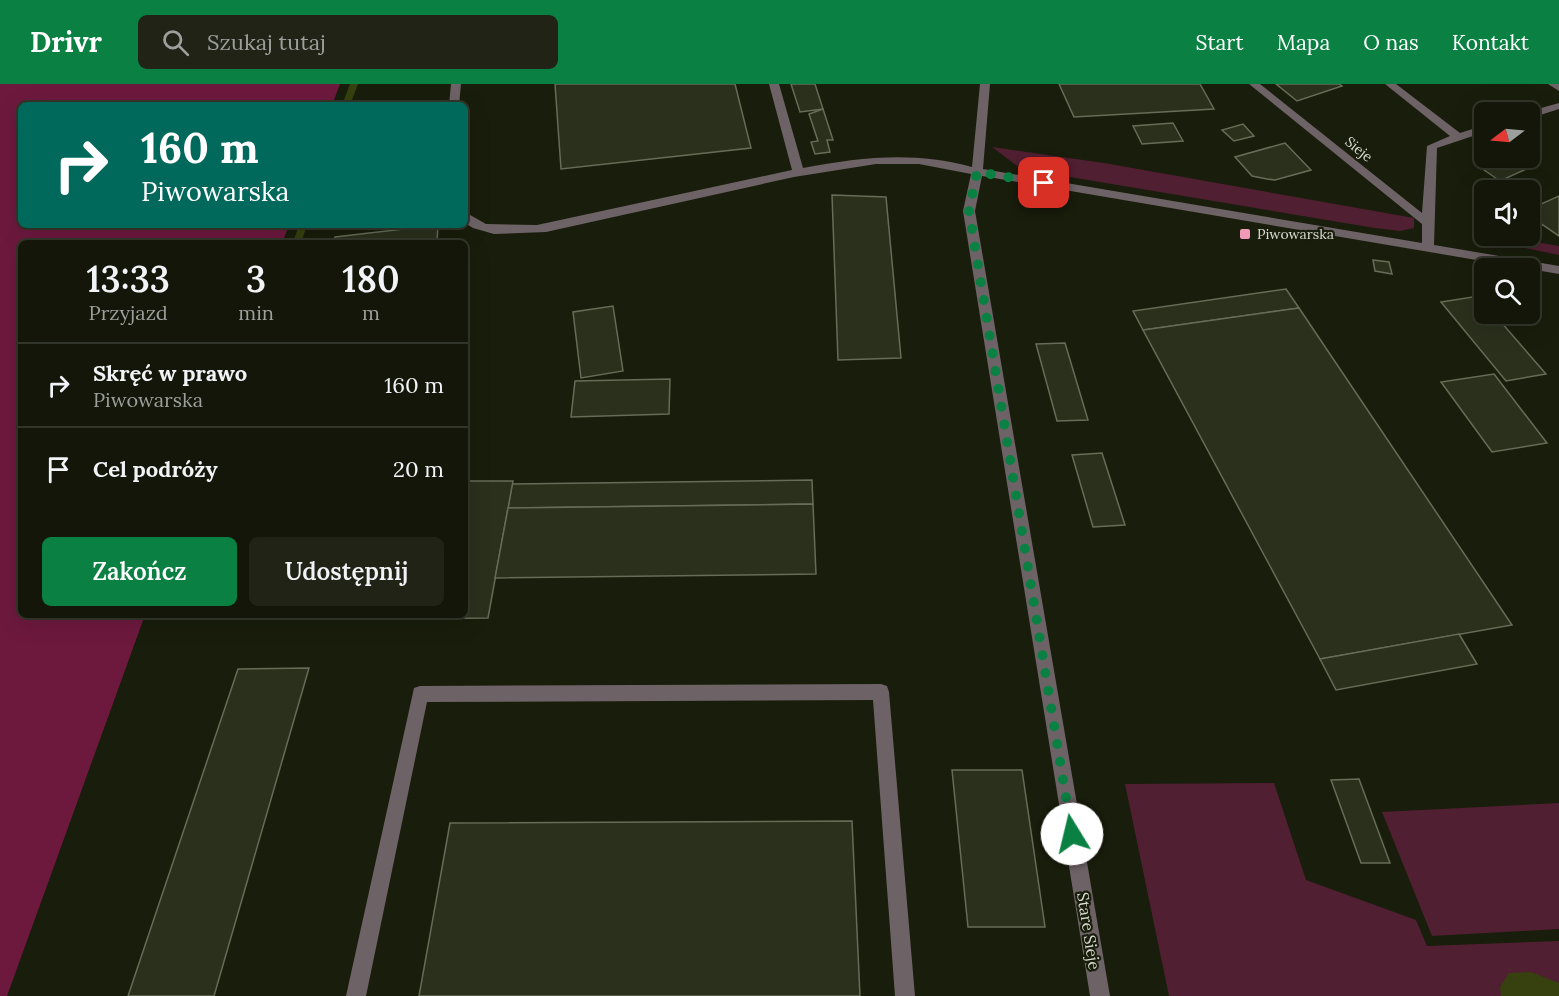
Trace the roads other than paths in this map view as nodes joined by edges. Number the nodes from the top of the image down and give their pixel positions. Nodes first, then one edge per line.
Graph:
1 (456, 84) edge
2 (774, 84) edge
3 (985, 84) edge
4 (1254, 84) edge
5 (1390, 84) edge
6 (1553, 84) edge
7 (1559, 88) edge
8 (454, 102) edge
9 (1559, 106) edge
10 (1540, 112) edge
11 (1474, 131) edge
12 (1457, 136) junction
13 (798, 172) junction
14 (977, 172) junction
15 (468, 221) edge
16 (1425, 221) junction
17 (1428, 248) junction
18 (1559, 270) edge
19 (356, 996) edge
20 (905, 996) edge
21 (1100, 996) edge

1 - 8 street
2 - 13 street
3 - 14 street, Stare Sieje
4 - 16 street, Sieje
5 - 12 street
6 - 7 street
9 - 10 street
11 - 12 street
12 - 16 street
13 - 14 street
13 - 15 street
14 - 17 street
14 - 21 street, Stare Sieje
16 - 17 street
17 - 18 street
19 - 20 street

